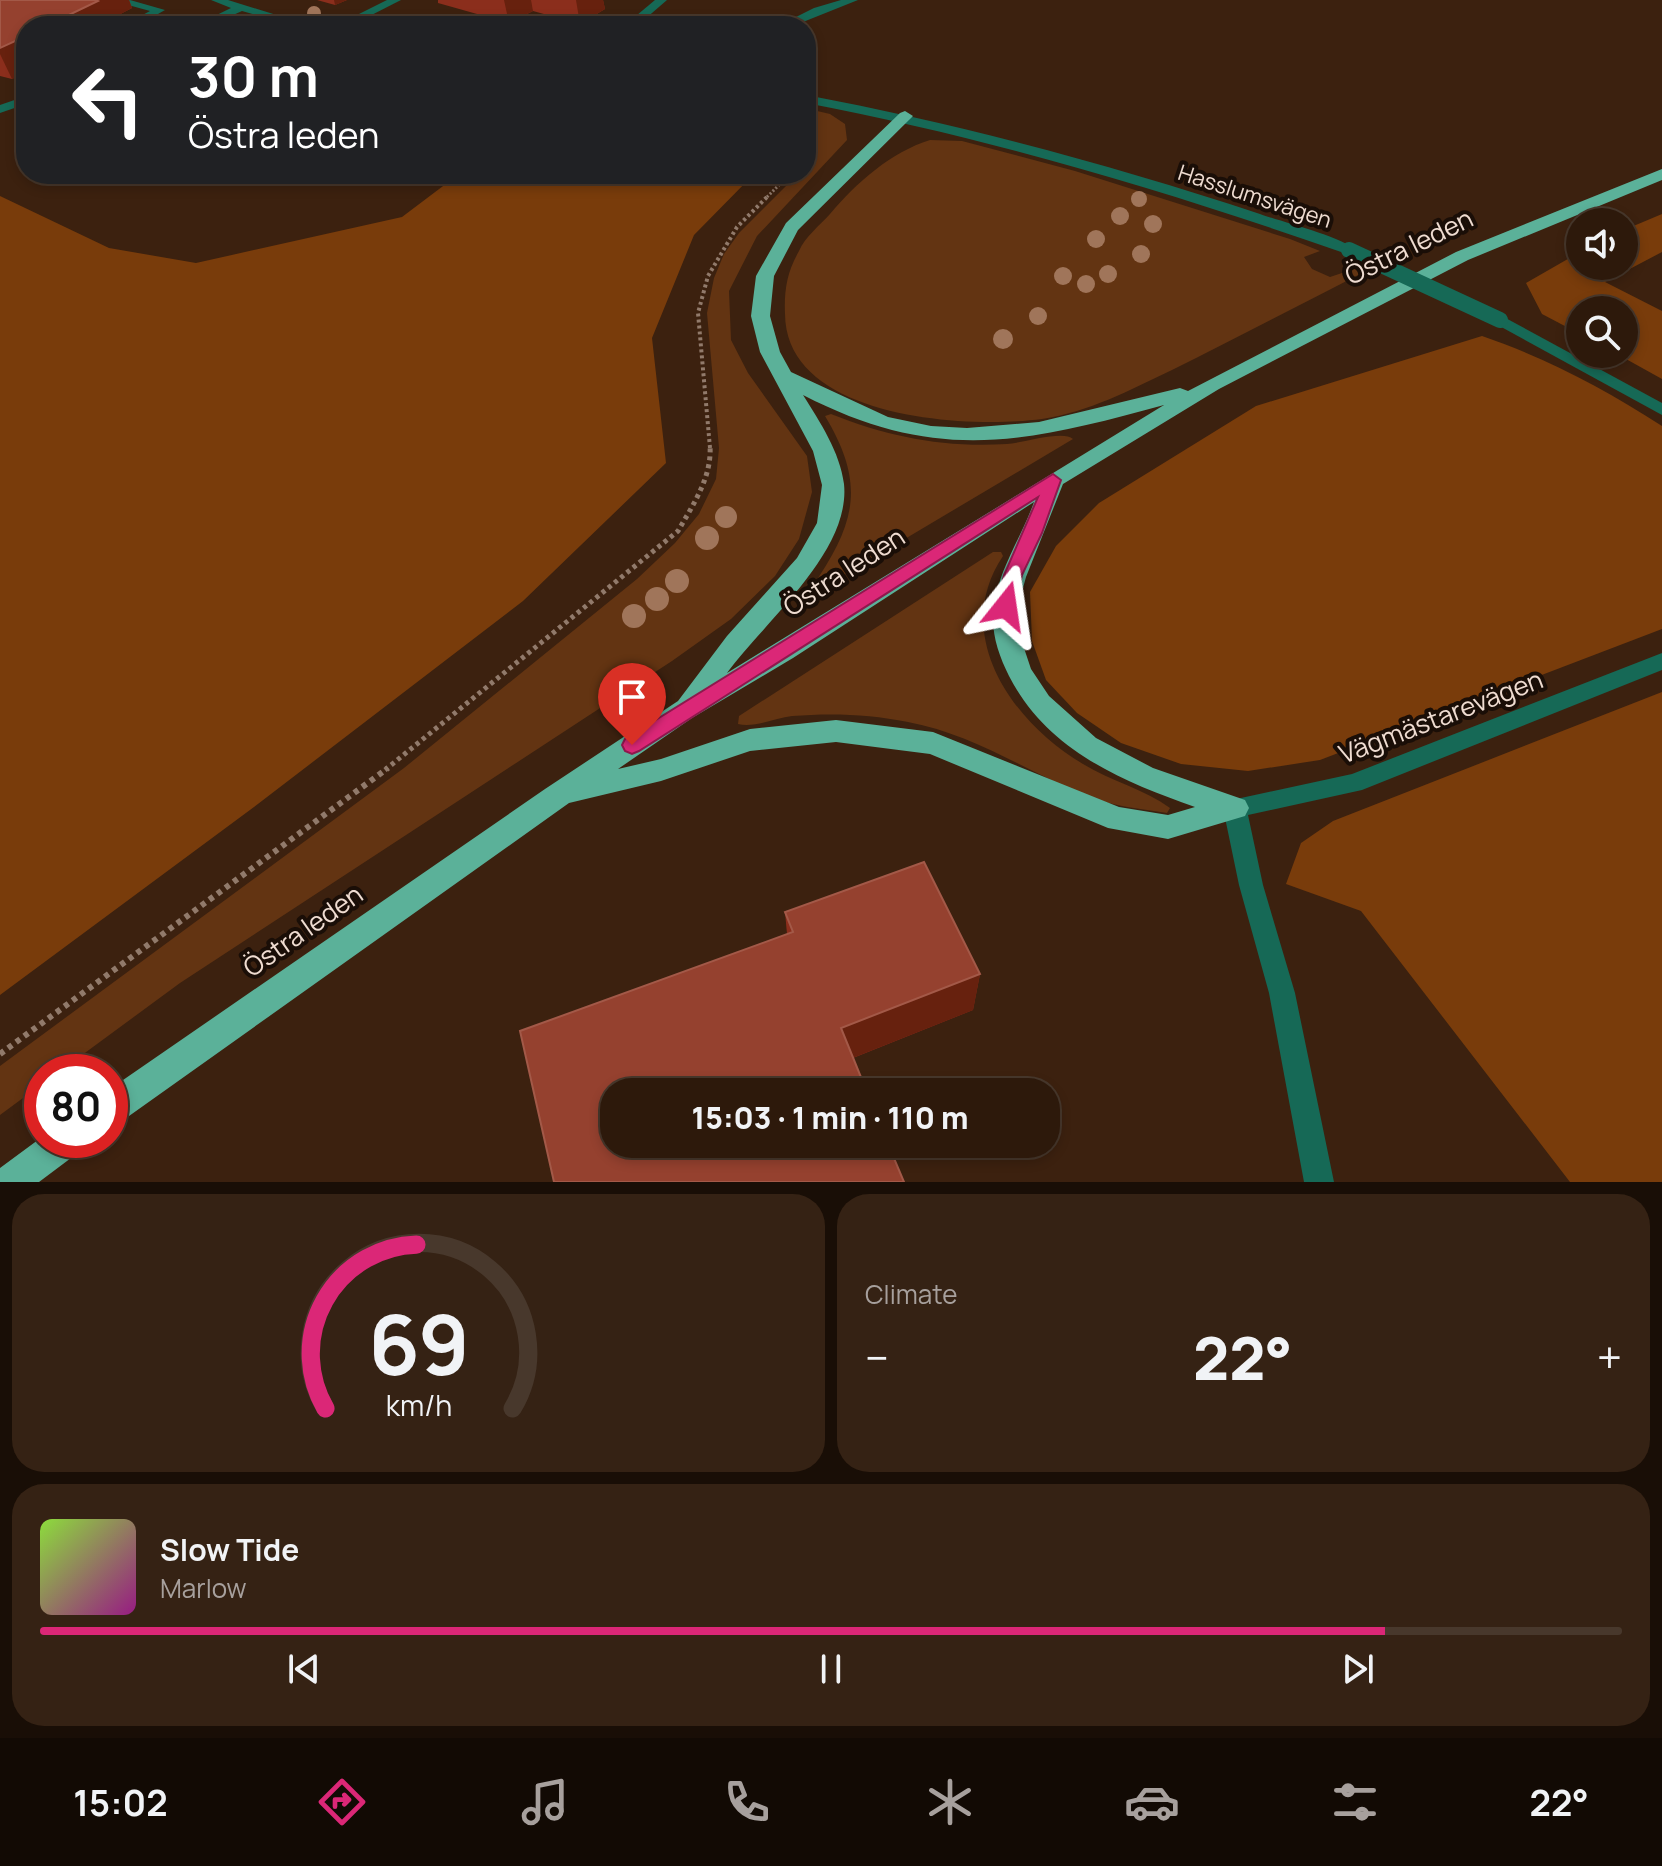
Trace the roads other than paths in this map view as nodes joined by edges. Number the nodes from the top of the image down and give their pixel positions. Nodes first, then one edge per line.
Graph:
1 (115, 0) edge
2 (216, 0) edge
3 (396, 0) edge
4 (662, 0) edge
5 (853, 0) edge
6 (240, 8) junction
7 (148, 16) edge
8 (222, 16) edge
9 (269, 16) edge
10 (362, 16) edge
11 (642, 16) edge
12 (805, 16) edge
13 (816, 101) edge
14 (905, 116) junction
15 (1662, 174) edge
16 (782, 376) junction
17 (1212, 385) junction
18 (1662, 410) edge
19 (1053, 480) junction
20 (1662, 661) edge
21 (683, 711) junction
22 (555, 797) junction
23 (1235, 808) junction
24 (128, 1096) edge
25 (43, 1158) edge
26 (10, 1182) edge
27 (1319, 1182) edge

1 - 7 street
2 - 6 street
3 - 10 street
4 - 11 street
5 - 12 street
6 - 8 street
6 - 9 street
13 - 14 street, Hasslumsvägen
14 - 16 highway
14 - 18 street, Hasslumsvägen, bridge
15 - 17 highway, Östra leden
16 - 17 highway
16 - 21 highway
17 - 19 highway, Östra leden
19 - 21 highway, Östra leden
19 - 23 highway
20 - 23 street, Vägmästarevägen
21 - 22 highway, Östra leden
22 - 23 highway
22 - 24 highway, Östra leden
23 - 27 street
25 - 26 highway

